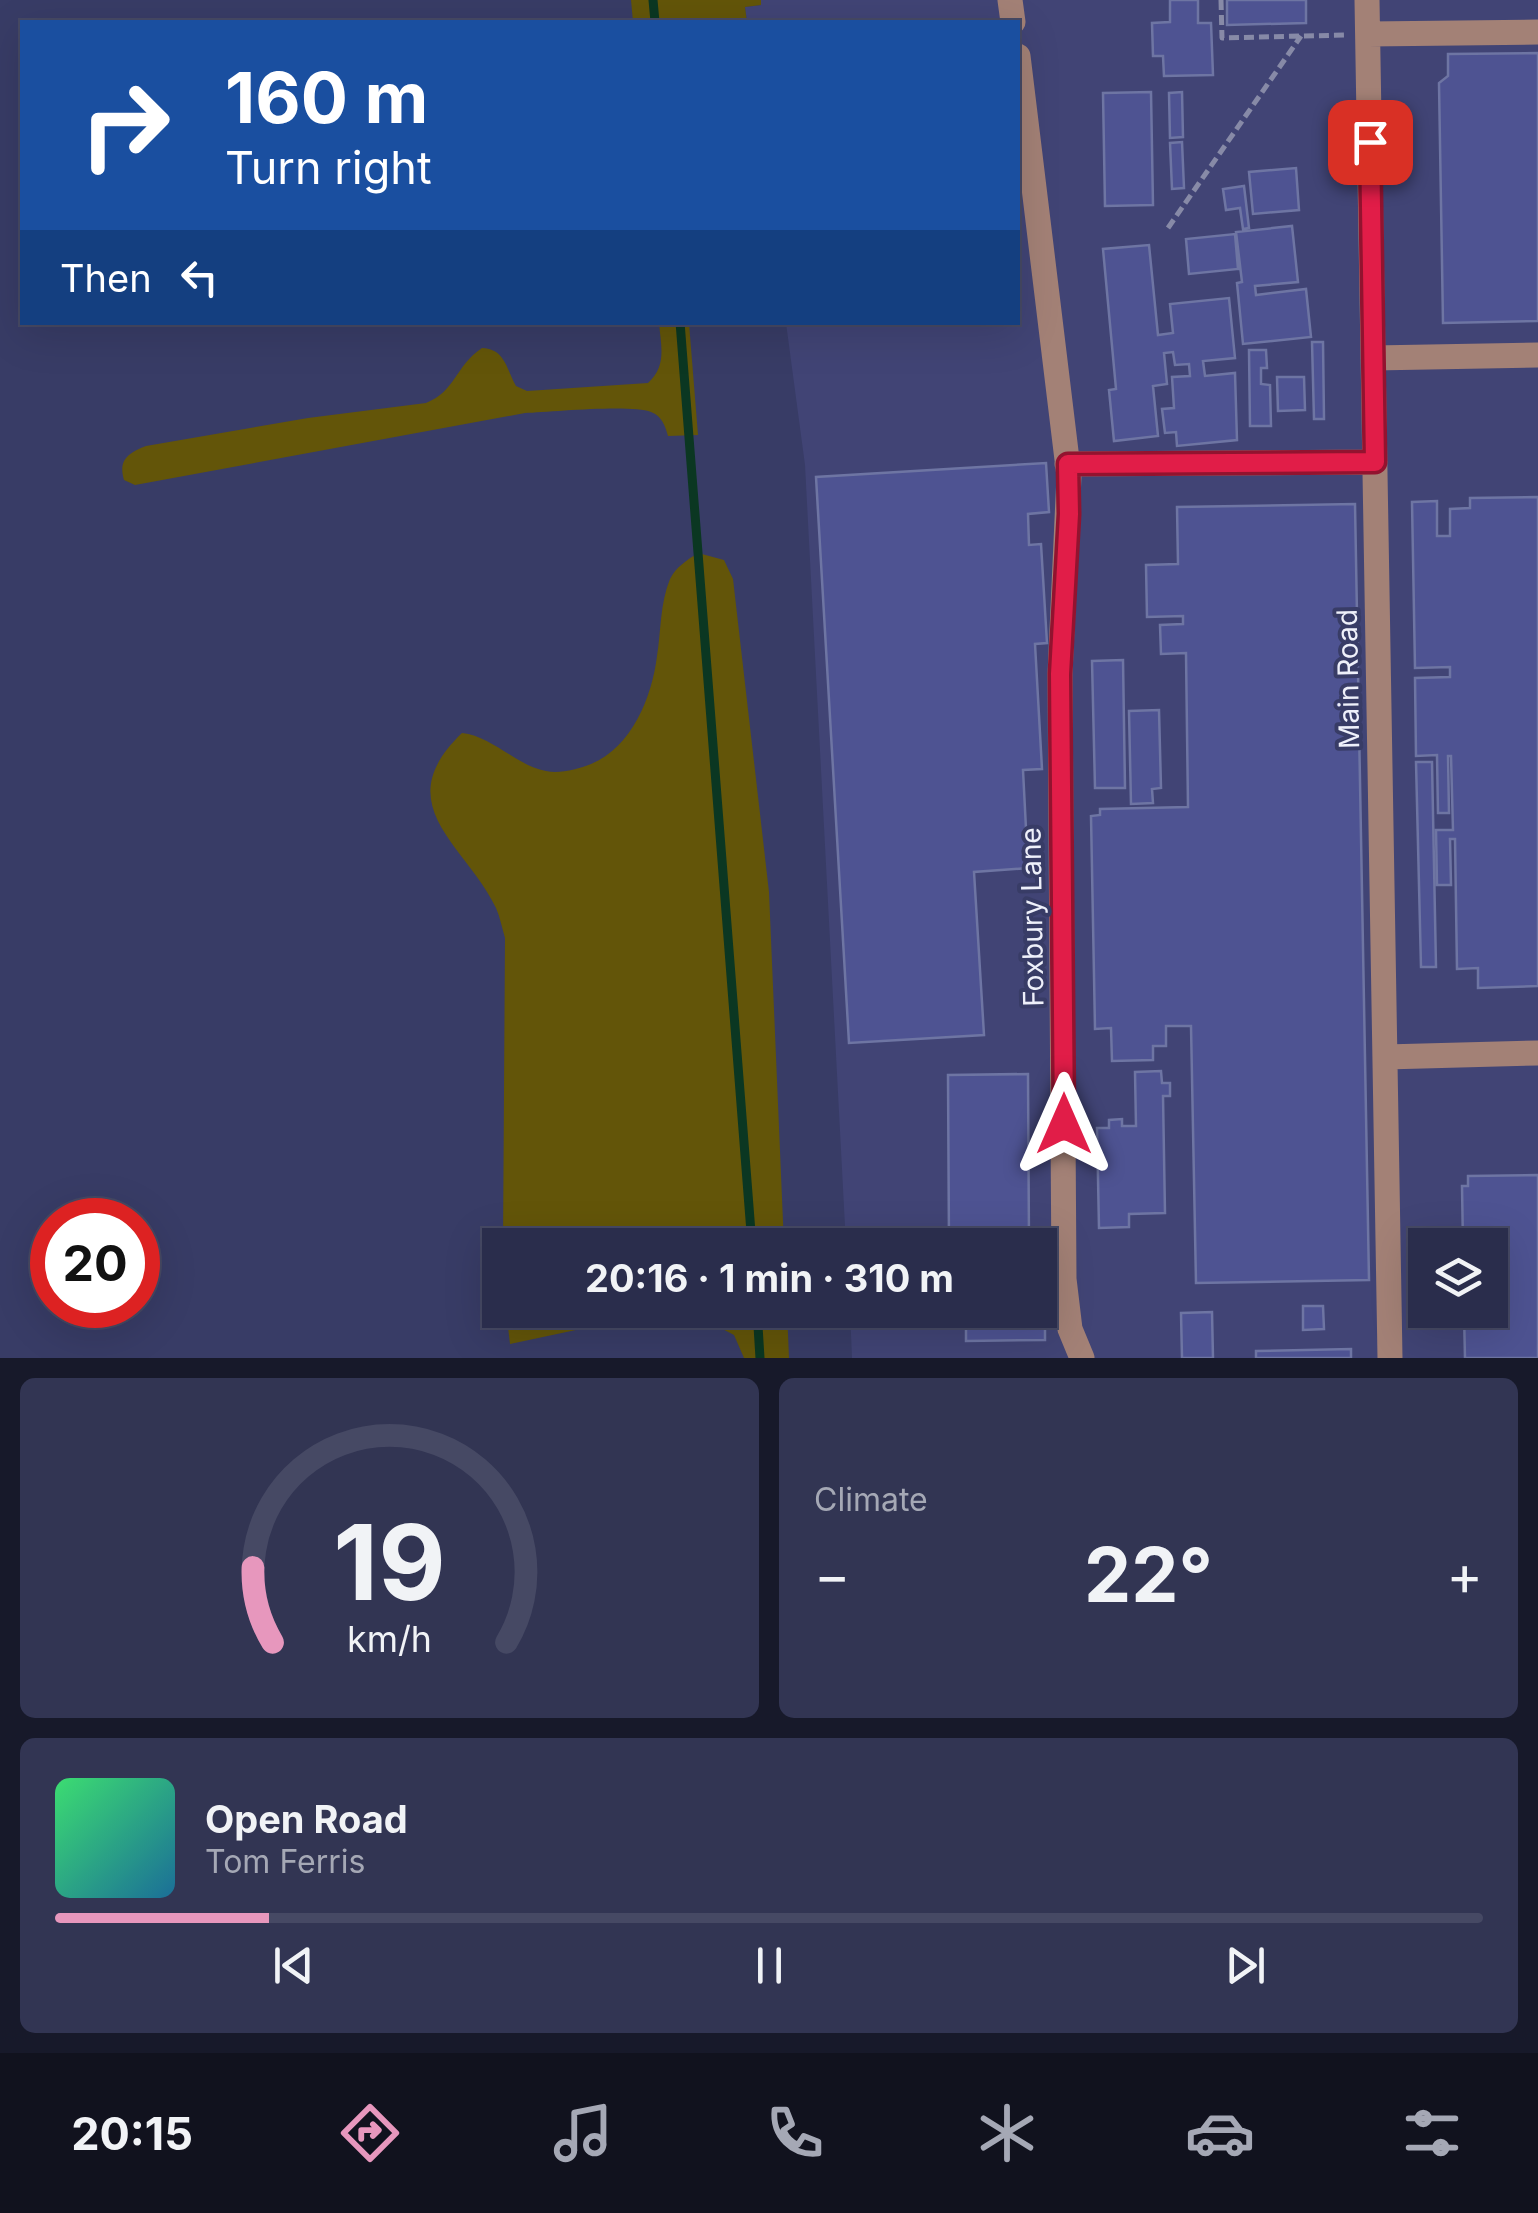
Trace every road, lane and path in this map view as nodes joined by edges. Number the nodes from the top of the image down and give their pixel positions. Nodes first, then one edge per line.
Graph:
1 (1221, 0) edge
2 (1367, 0) edge
3 (1538, 32) edge
4 (1368, 34) junction
5 (1302, 36) junction
6 (1020, 72) edge
7 (1168, 228) dead end
8 (1538, 355) edge
9 (1374, 358) junction
10 (1375, 462) junction
11 (1068, 464) junction
12 (1538, 1053) edge
13 (1385, 1057) junction
14 (1082, 1358) edge
15 (1390, 1358) edge

1 - 5 path
2 - 4 lane, Main Road
3 - 4 lane
4 - 5 path
4 - 9 lane, Main Road
5 - 7 path
6 - 11 lane, Foxbury Lane
8 - 9 lane
9 - 10 lane, Main Road
10 - 11 lane
10 - 13 lane, Main Road
11 - 14 lane, Foxbury Lane
12 - 13 lane
13 - 15 lane, Main Road

